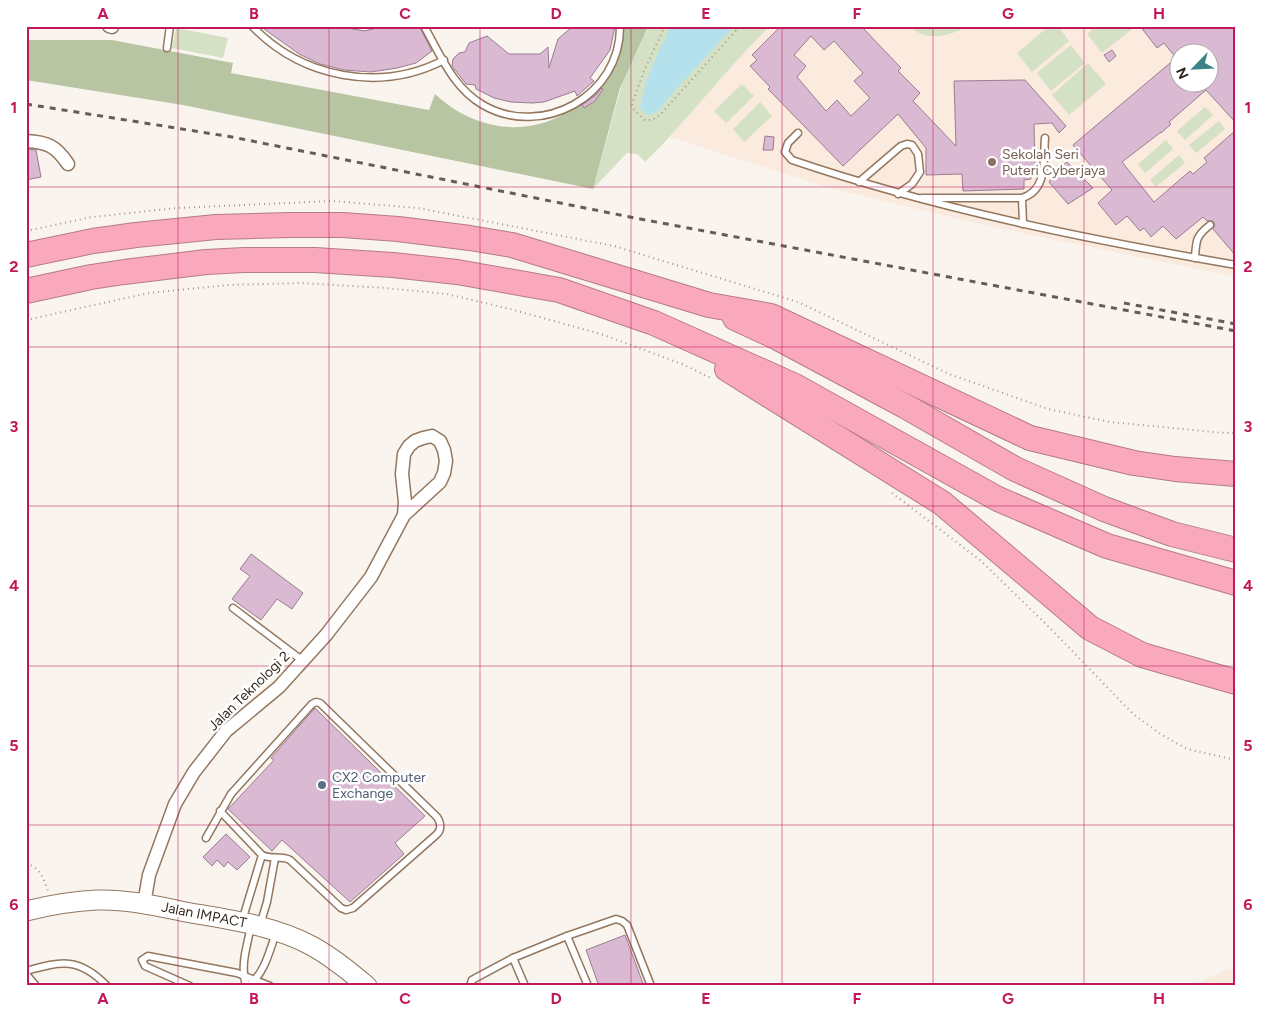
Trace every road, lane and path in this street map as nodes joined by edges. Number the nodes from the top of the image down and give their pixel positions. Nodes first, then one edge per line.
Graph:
1 (170, 26) edge
2 (252, 26) edge
3 (424, 26) edge
4 (620, 26) edge
5 (665, 26) edge
6 (740, 26) edge
7 (167, 48) dead end
8 (444, 60) junction
9 (798, 133) dead end
10 (1045, 138) dead end
11 (26, 141) edge
12 (68, 164) dead end
13 (859, 182) junction
14 (898, 194) junction
15 (911, 198) junction
16 (1022, 198) junction
17 (1023, 224) junction
18 (1210, 225) dead end
19 (26, 255) edge
20 (1195, 258) junction
21 (1236, 265) edge
22 (26, 291) edge
23 (709, 305) junction
24 (26, 320) edge
25 (654, 323) junction
26 (717, 382) dead end
27 (1231, 473) edge
28 (890, 492) dead end
29 (404, 515) junction
30 (1236, 550) edge
31 (1236, 583) edge
32 (233, 608) dead end
33 (303, 661) junction
34 (1231, 678) edge
35 (1236, 760) edge
36 (220, 812) junction
37 (206, 838) dead end
38 (262, 855) junction
39 (276, 858) junction
40 (26, 864) edge
41 (144, 904) junction
42 (53, 905) junction
43 (26, 911) edge
44 (257, 926) junction
45 (567, 936) junction
46 (513, 958) junction
47 (26, 973) edge
48 (243, 975) junction
49 (256, 980) junction
50 (36, 986) edge
51 (106, 986) edge
52 (190, 986) edge
53 (247, 986) edge
54 (270, 986) edge
55 (367, 986) edge
56 (470, 986) edge
57 (525, 986) edge
58 (588, 986) edge
59 (651, 986) edge

1 - 7 lane
2 - 8 lane
3 - 8 lane
4 - 8 lane
5 - 6 path
9 - 13 lane
10 - 16 lane
11 - 12 street
13 - 14 lane
13 - 14 lane
14 - 15 lane
15 - 16 lane
15 - 17 lane
16 - 17 lane
17 - 20 lane
18 - 20 lane
19 - 23 highway
20 - 21 lane
22 - 25 highway
23 - 27 highway
23 - 30 highway
24 - 26 path
25 - 31 highway
25 - 34 highway
28 - 35 path
29 - 29 street, Jalan Teknologi 2
29 - 33 street, Jalan Teknologi 2
32 - 33 lane
33 - 41 street, Jalan Teknologi 2
36 - 37 lane
36 - 38 lane
36 - 39 lane
38 - 39 lane
38 - 44 lane
39 - 44 lane
40 - 42 path
41 - 42 street, Jalan IMPACT
41 - 44 street, Jalan IMPACT
42 - 43 street, Jalan IMPACT
44 - 48 lane
44 - 49 lane
44 - 55 street, Jalan IMPACT
45 - 46 lane
45 - 58 lane
45 - 59 lane
46 - 56 lane
46 - 57 lane
47 - 50 lane
47 - 51 lane
48 - 49 lane
48 - 52 lane
48 - 53 lane
49 - 53 lane
49 - 54 lane

